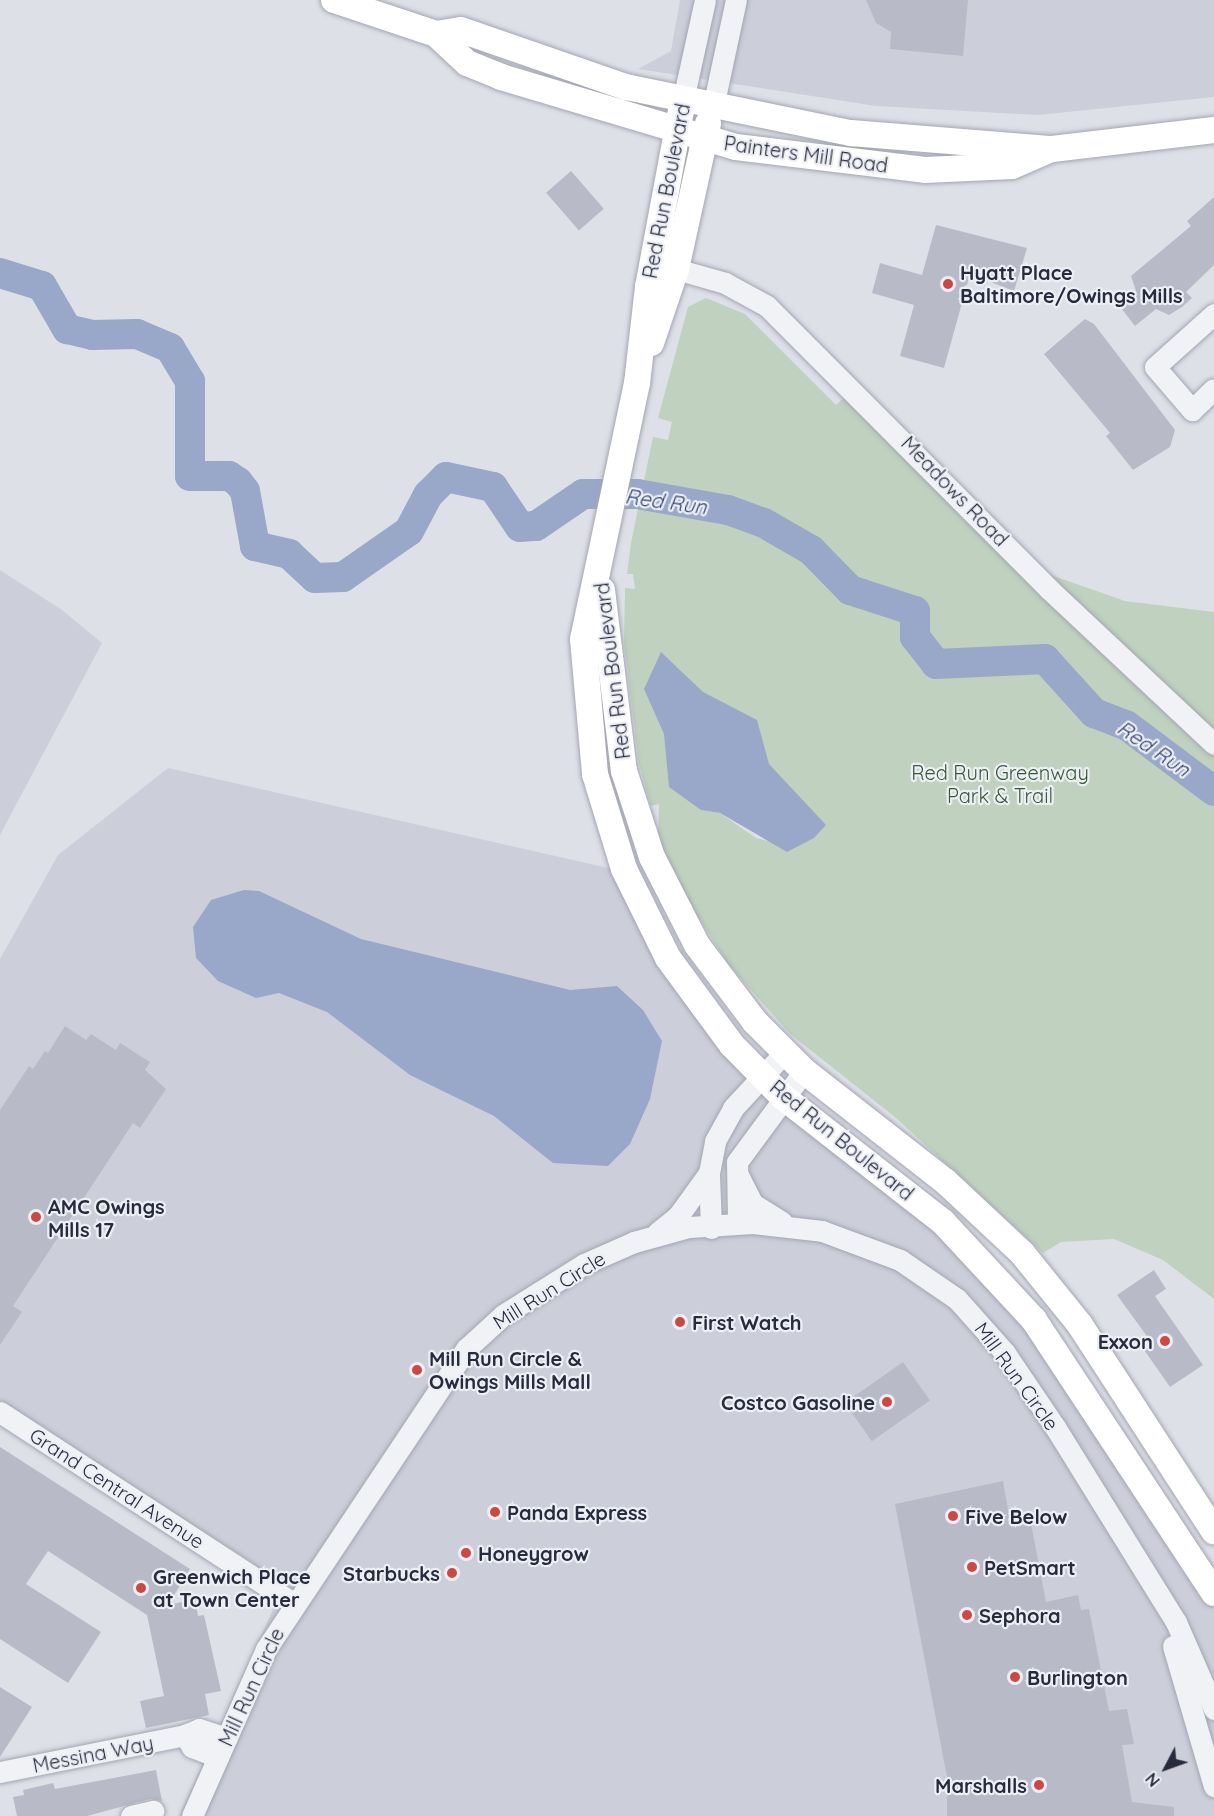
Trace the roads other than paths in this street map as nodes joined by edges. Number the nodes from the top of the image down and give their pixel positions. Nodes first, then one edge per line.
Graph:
1 (334, 0) edge
2 (705, 0) edge
3 (736, 0) edge
4 (436, 34) junction
5 (683, 100) junction
6 (713, 107) junction
7 (1214, 130) edge
8 (676, 131) junction
9 (703, 138) junction
10 (1052, 149) junction
11 (676, 269) junction
12 (1214, 314) edge
13 (637, 383) junction
14 (1214, 389) edge
15 (600, 566) junction
16 (1214, 744) edge
17 (785, 1052) junction
18 (804, 1071) junction
19 (762, 1076) junction
20 (783, 1097) junction
21 (737, 1162) junction
22 (709, 1173) junction
23 (738, 1222) junction
24 (788, 1225) junction
25 (711, 1228) junction
26 (652, 1237) junction
27 (0, 1412) edge
28 (1214, 1531) edge
29 (1135, 1554) junction
30 (1214, 1593) edge
31 (293, 1603) junction
32 (1214, 1709) edge
33 (185, 1735) junction
34 (227, 1738) junction
35 (218, 1757) junction
36 (0, 1772) edge
37 (1214, 1786) edge
38 (153, 1811) dead end
39 (131, 1816) edge
40 (192, 1816) edge

1 - 4 main road, Painters Mill Road
2 - 5 street, Red Run Boulevard
3 - 6 street, Red Run Boulevard
4 - 5 main road, Painters Mill Road
4 - 8 main road, Painters Mill Road
5 - 6 main road, Painters Mill Road
5 - 8 main road, Red Run Boulevard
6 - 9 main road, Red Run Boulevard
6 - 10 main road, Painters Mill Road
7 - 10 main road, Painters Mill Road
8 - 9 main road, Painters Mill Road
8 - 13 main road, Red Run Boulevard
9 - 10 main road, Painters Mill Road
9 - 11 main road, Red Run Boulevard
11 - 13 main road, Red Run Boulevard
11 - 16 street, Meadows Road
12 - 14 street
13 - 15 main road, Red Run Boulevard
15 - 17 main road, Red Run Boulevard
15 - 19 main road, Red Run Boulevard
17 - 18 main road, Red Run Boulevard
17 - 19 street
18 - 20 street
18 - 28 main road, Red Run Boulevard
19 - 20 main road, Red Run Boulevard
19 - 22 street
20 - 21 street
20 - 30 main road, Red Run Boulevard
21 - 23 street
21 - 24 street
22 - 25 street
22 - 26 street
23 - 24 street, Mill Run Circle
23 - 25 street, Mill Run Circle
24 - 29 street, Mill Run Circle
25 - 26 street, Mill Run Circle
26 - 31 street, Mill Run Circle
27 - 31 street, Grand Central Avenue
29 - 32 street, Mill Run Circle
29 - 37 street, Mill Run Circle
31 - 34 street, Mill Run Circle
33 - 34 street, Messina Way
33 - 35 street
33 - 36 street, Messina Way
34 - 35 street, Mill Run Circle
35 - 40 street, Mill Run Circle
38 - 39 street

